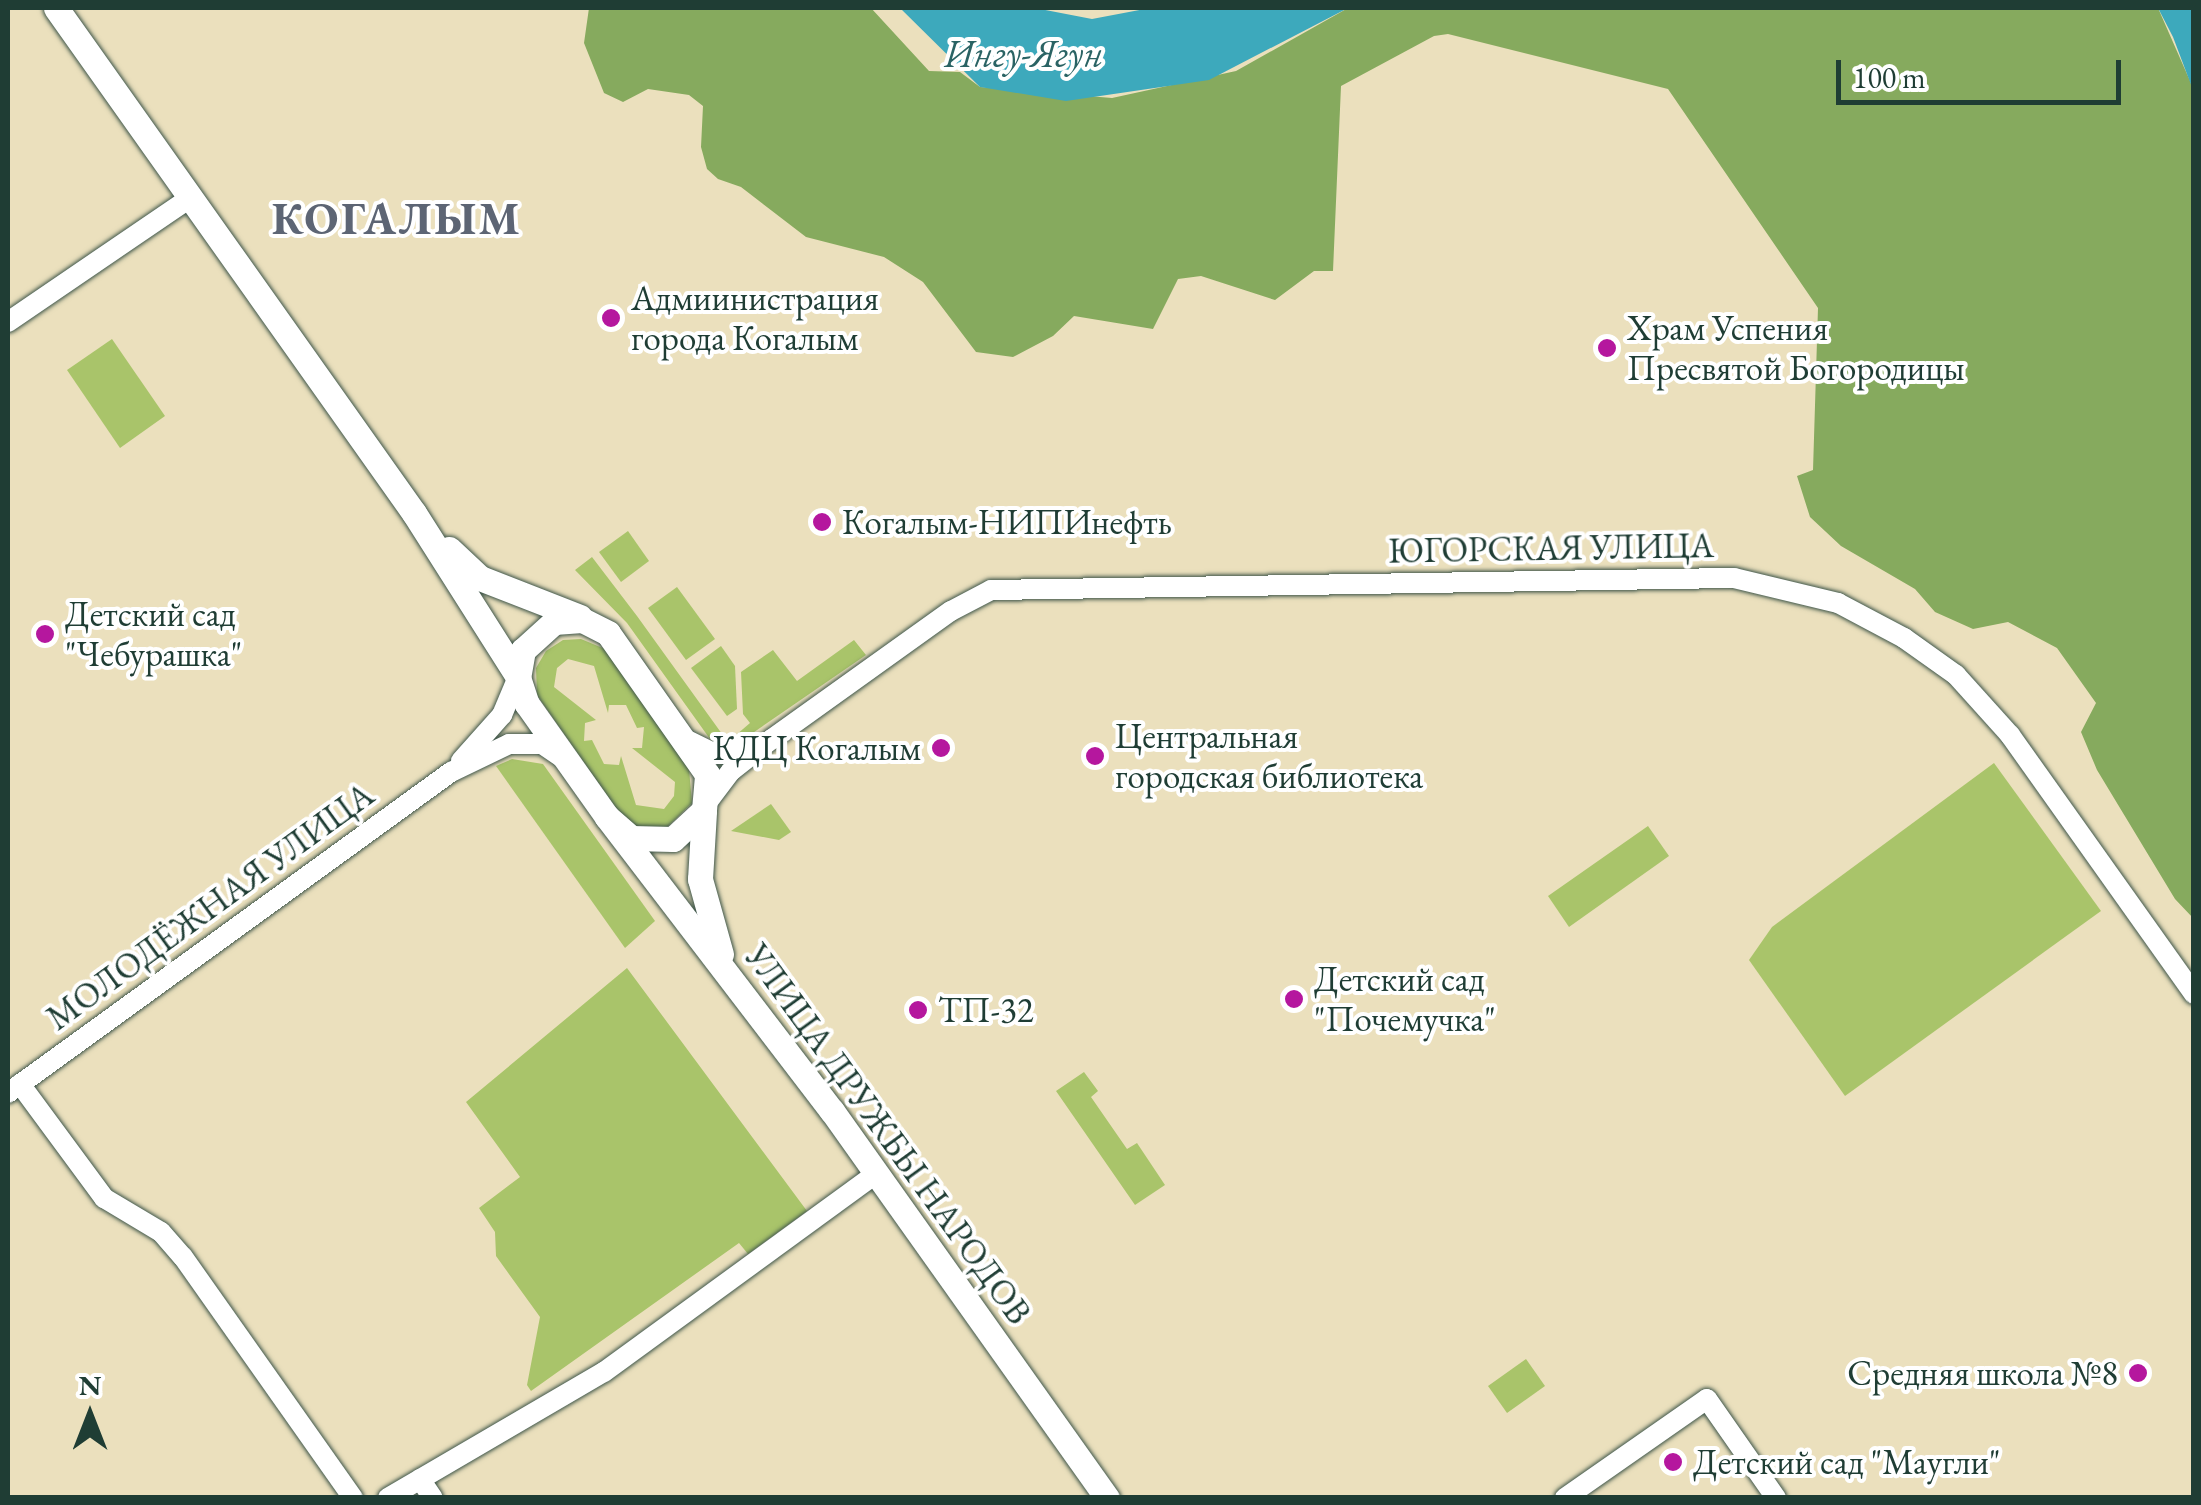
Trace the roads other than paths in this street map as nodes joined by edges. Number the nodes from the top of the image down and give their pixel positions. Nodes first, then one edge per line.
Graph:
1 (56, 8) edge
2 (191, 198) junction
3 (8, 322) edge
4 (414, 513) junction
5 (596, 625) junction
6 (518, 677) junction
7 (772, 739) junction
8 (688, 741) junction
9 (570, 764) junction
10 (450, 772) junction
11 (706, 804) junction
12 (607, 818) junction
13 (729, 972) junction
14 (2194, 994) edge
15 (14, 1088) edge
16 (876, 1174) junction
17 (420, 1478) junction
18 (353, 1498) edge
19 (388, 1498) edge
20 (433, 1498) edge
21 (1106, 1498) edge
22 (1565, 1498) edge
23 (1776, 1498) edge

1 - 2 main road, УЛИЦА ДРУЖБЫ НАРОДОВ
2 - 3 street
2 - 4 main road, УЛИЦА ДРУЖБЫ НАРОДОВ
4 - 5 main road
4 - 6 main road, УЛИЦА ДРУЖБЫ НАРОДОВ
5 - 6 main road
5 - 8 main road
6 - 9 main road, УЛИЦА ДРУЖБЫ НАРОДОВ
6 - 10 street
7 - 8 street
7 - 11 street, ЮГОРСКАЯ УЛИЦА
7 - 14 street, ЮГОРСКАЯ УЛИЦА
8 - 11 main road
9 - 10 street
9 - 12 main road, УЛИЦА ДРУЖБЫ НАРОДОВ
10 - 15 street, МОЛОДЁЖНАЯ УЛИЦА
11 - 12 main road, УЛИЦА ДРУЖБЫ НАРОДОВ
11 - 13 main road
12 - 13 main road, УЛИЦА ДРУЖБЫ НАРОДОВ
13 - 16 main road, УЛИЦА ДРУЖБЫ НАРОДОВ
15 - 18 street
16 - 17 street
16 - 21 main road, УЛИЦА ДРУЖБЫ НАРОДОВ
17 - 19 street
17 - 20 street
22 - 23 street

